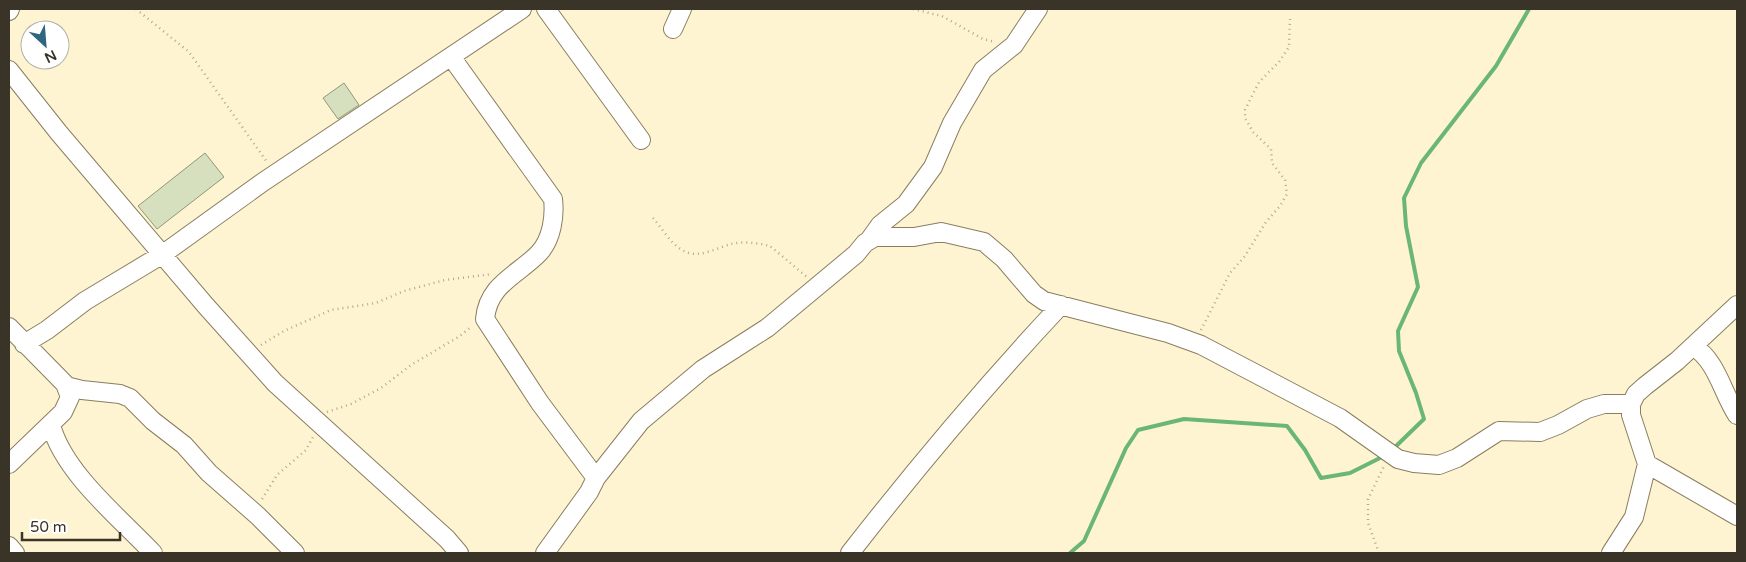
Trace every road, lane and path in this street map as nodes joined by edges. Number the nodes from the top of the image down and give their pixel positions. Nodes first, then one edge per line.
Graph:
1 (136, 9) edge
2 (522, 9) edge
3 (546, 9) edge
4 (682, 9) edge
5 (913, 9) edge
6 (1038, 9) edge
7 (1290, 19) dead end
8 (673, 29) dead end
9 (1014, 45) junction
10 (452, 58) junction
11 (9, 70) edge
12 (641, 140) dead end
13 (276, 174) junction
14 (653, 218) dead end
15 (870, 239) junction
16 (163, 254) junction
17 (511, 276) junction
18 (817, 287) junction
19 (1060, 305) junction
20 (1737, 305) edge
21 (486, 314) junction
22 (9, 327) edge
23 (1194, 343) junction
24 (24, 344) junction
25 (1693, 346) junction
26 (249, 353) junction
27 (66, 386) junction
28 (1631, 404) junction
29 (1737, 415) edge
30 (318, 420) junction
31 (51, 425) junction
32 (1389, 453) junction
33 (9, 464) edge
34 (1647, 464) junction
35 (596, 478) junction
36 (253, 512) junction
37 (1737, 516) edge
38 (9, 546) edge
39 (15, 553) edge
40 (153, 553) edge
41 (295, 553) edge
42 (459, 553) edge
43 (545, 553) edge
44 (850, 553) edge
45 (1379, 553) edge
46 (1611, 553) edge

1 - 13 path
2 - 10 street
3 - 12 street
4 - 8 street
5 - 9 path
6 - 9 street
7 - 23 path
9 - 15 street
10 - 13 street
10 - 17 street
11 - 16 street
13 - 16 street
14 - 18 path
15 - 18 street
15 - 19 street
16 - 24 street
16 - 26 street
17 - 21 street
17 - 26 path
18 - 35 street
19 - 23 street
19 - 44 street
20 - 25 street
21 - 30 path
21 - 35 street
22 - 24 street
23 - 32 street
24 - 27 street
25 - 28 street
25 - 29 street
26 - 30 street
27 - 31 street
27 - 36 street
28 - 32 street
28 - 34 street
30 - 36 path
30 - 42 street
31 - 33 street
31 - 40 street
32 - 45 path
34 - 37 street
34 - 46 street
35 - 43 street
36 - 41 street
38 - 39 street

